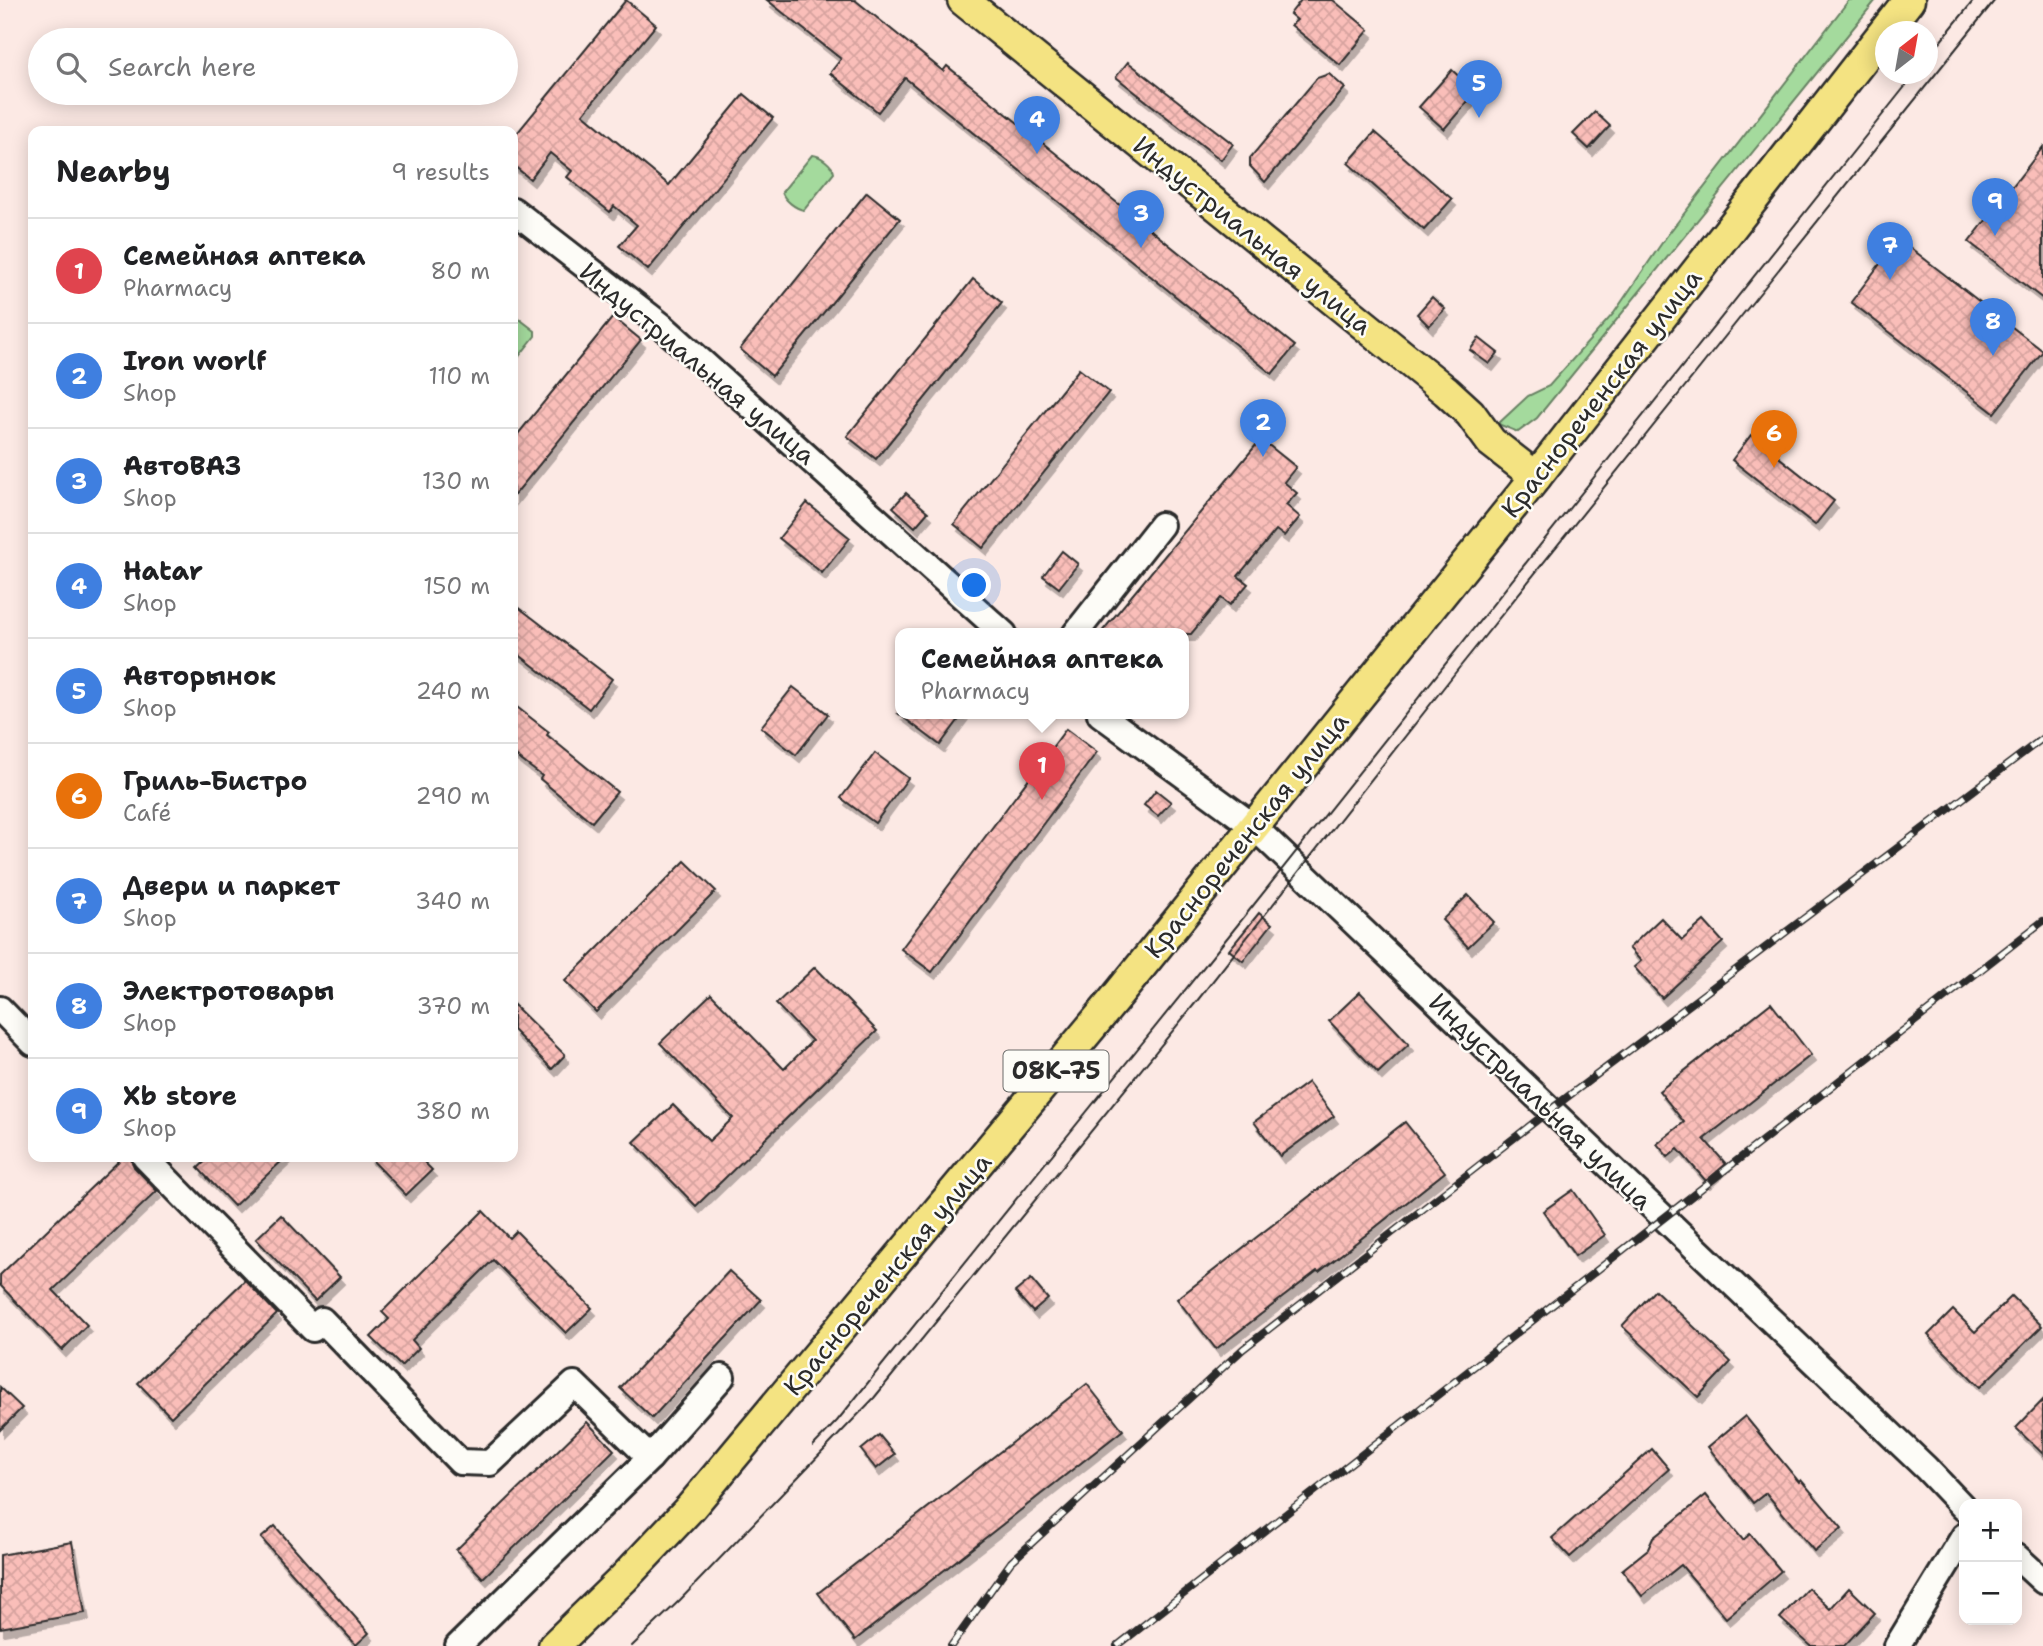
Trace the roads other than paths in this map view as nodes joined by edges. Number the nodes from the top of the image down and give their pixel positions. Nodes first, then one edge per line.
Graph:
1 (963, 0) edge
2 (1909, 0) edge
3 (518, 214) edge
4 (1536, 477) junction
5 (1161, 525) dead end
6 (997, 628) edge
7 (1080, 628) edge
8 (1107, 719) edge
9 (1253, 826) junction
10 (0, 1009) edge
11 (28, 1037) edge
12 (150, 1162) edge
13 (722, 1377) dead end
14 (650, 1458) junction
15 (1959, 1503) edge
16 (1959, 1544) edge
17 (2022, 1561) edge
18 (2042, 1579) edge
19 (458, 1646) edge
20 (554, 1646) edge
21 (1897, 1646) edge

1 - 4 main road, Индустриальная улица
2 - 4 main road, Краснореченская улица
3 - 6 street, Индустриальная улица
4 - 9 main road, Краснореченская улица / 08К-75
5 - 7 street
8 - 9 street, Индустриальная улица
9 - 15 street, Индустриальная улица
9 - 20 main road, Краснореченская улица / 08К-75
10 - 11 street
12 - 14 street
13 - 14 street
14 - 19 street
16 - 21 street
17 - 18 street

